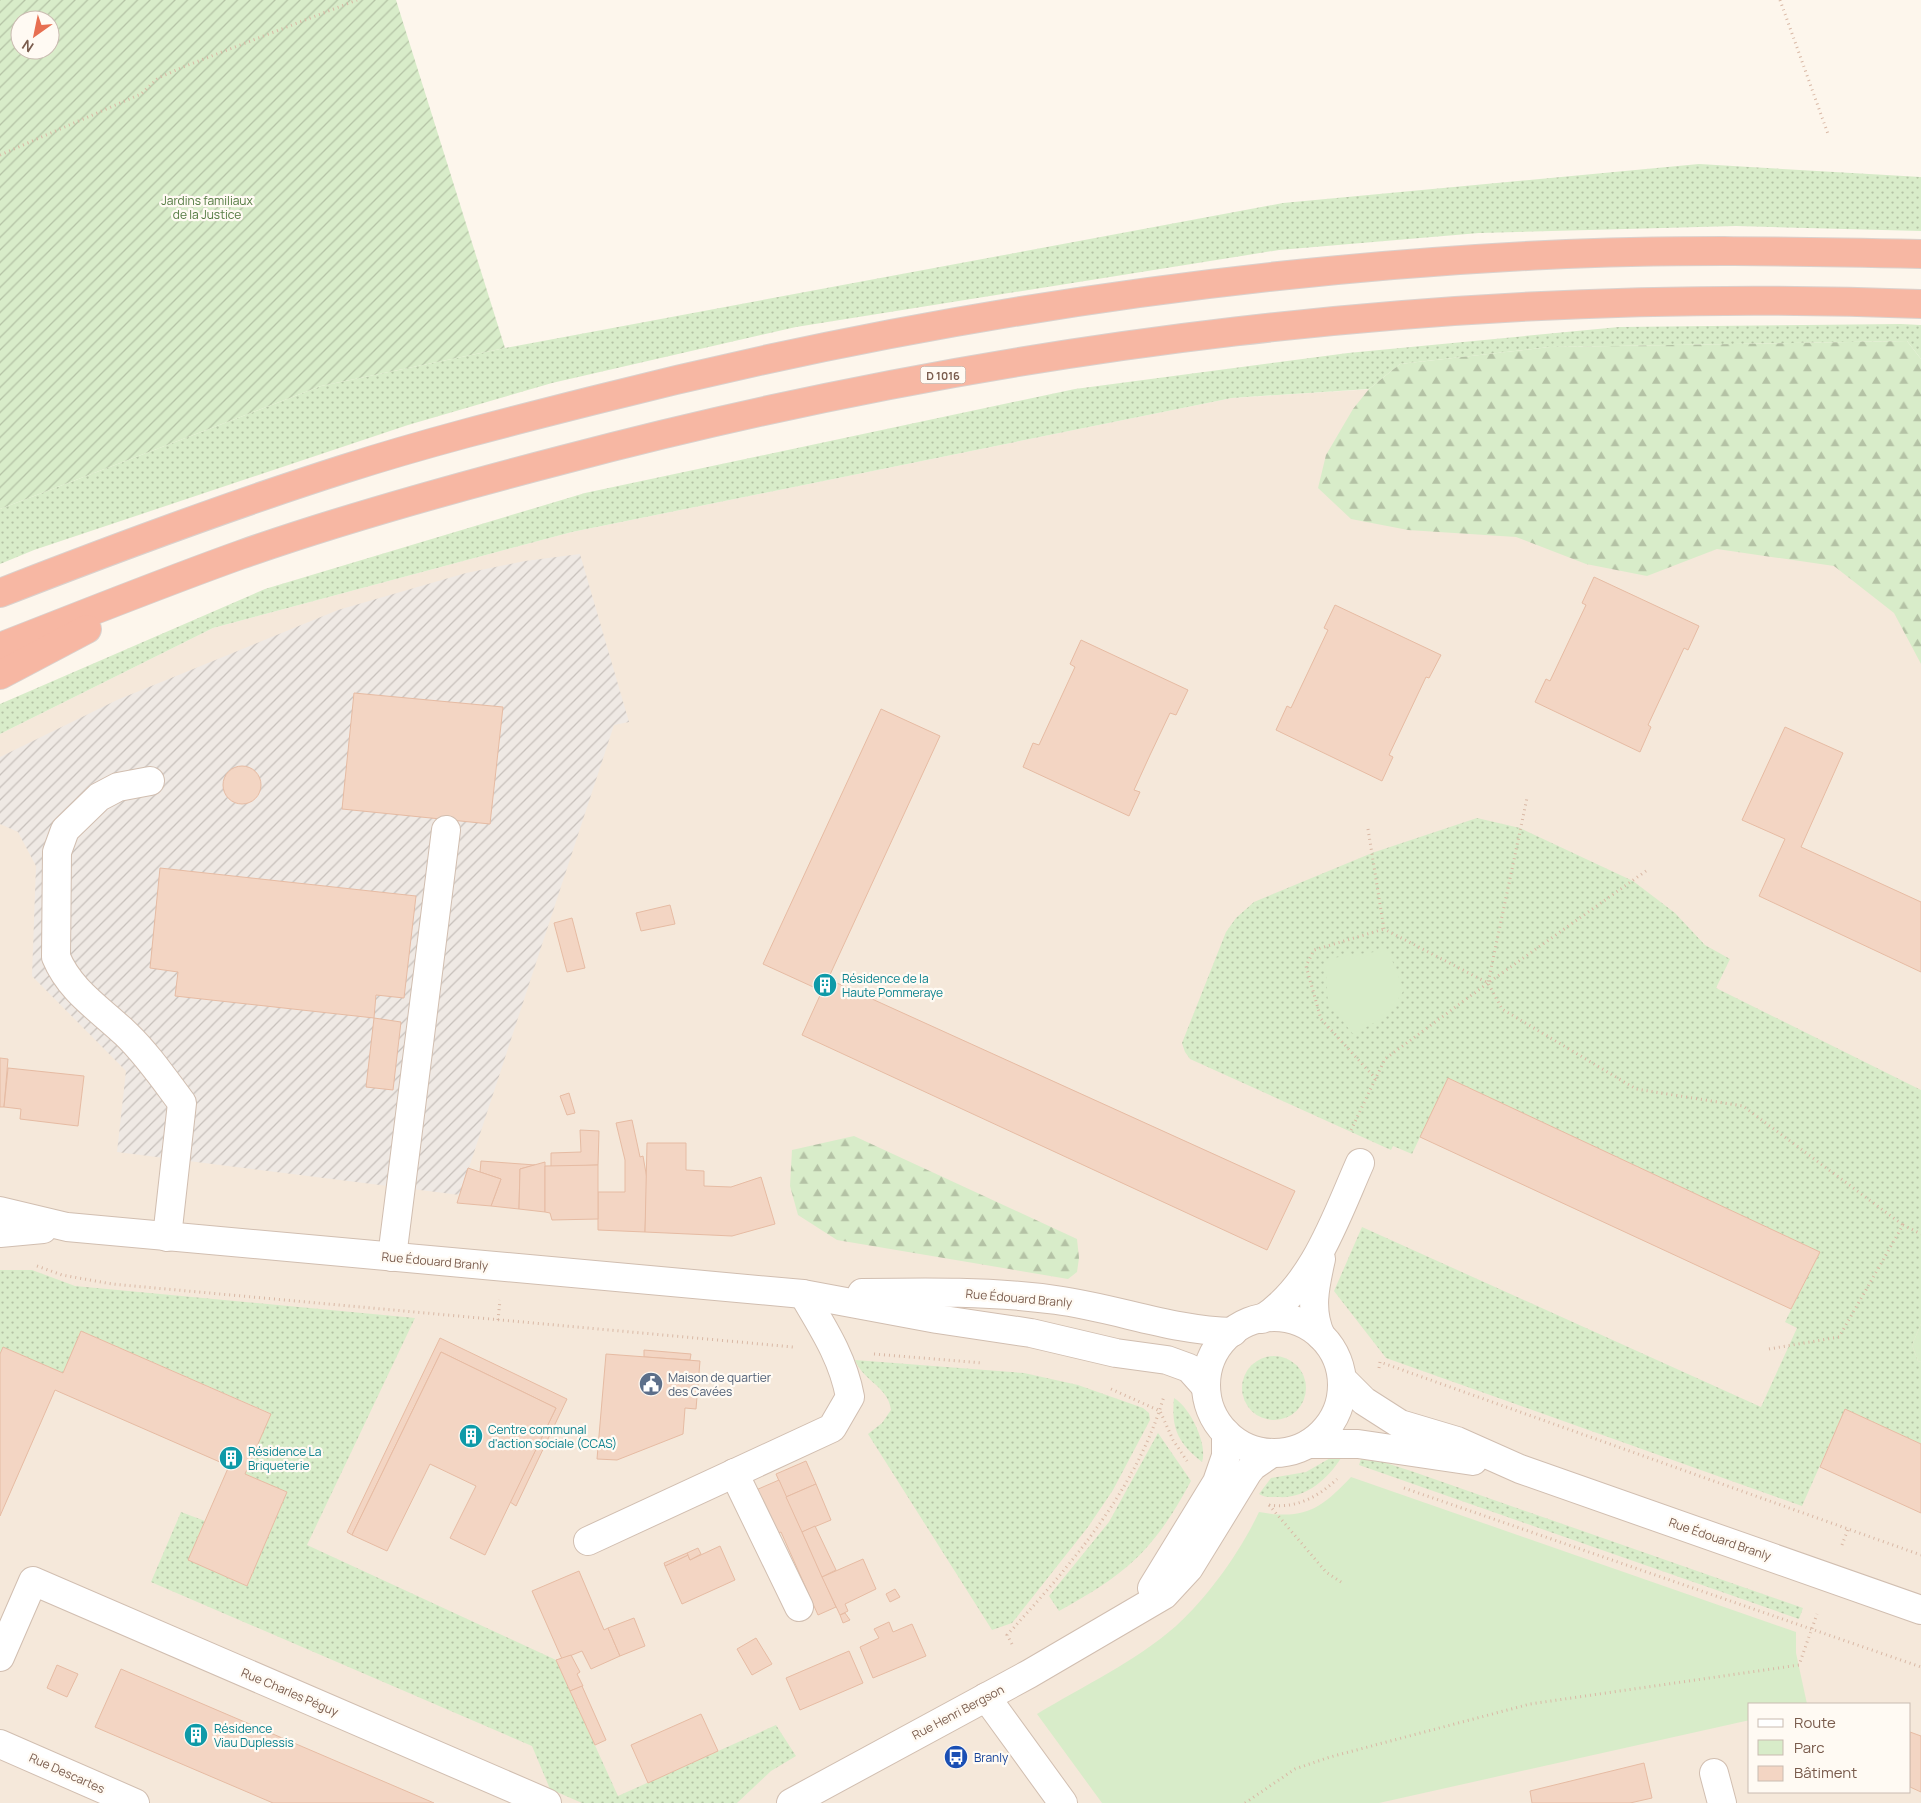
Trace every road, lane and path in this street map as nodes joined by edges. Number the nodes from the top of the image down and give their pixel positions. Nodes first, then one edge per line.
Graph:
1 (357, 0) edge
2 (1780, 0) edge
3 (1828, 134) dead end
4 (0, 155) edge
5 (1921, 254) edge
6 (1921, 304) edge
7 (174, 579) junction
8 (0, 593) edge
9 (0, 648) edge
10 (0, 675) edge
11 (150, 781) dead end
12 (1527, 798) dead end
13 (1368, 829) dead end
14 (446, 830) dead end
15 (1646, 871) dead end
16 (1384, 929) junction
17 (1488, 983) junction
18 (1376, 1079) junction
19 (1348, 1137) dead end
20 (1360, 1163) dead end
21 (0, 1211) edge
22 (1903, 1225) junction
23 (67, 1228) junction
24 (0, 1233) edge
25 (1921, 1234) edge
26 (167, 1237) junction
27 (1326, 1238) junction
28 (392, 1257) junction
29 (36, 1266) dead end
30 (802, 1294) junction
31 (1262, 1319) junction
32 (1233, 1332) junction
33 (1321, 1336) junction
34 (1769, 1349) dead end
35 (837, 1350) junction
36 (1380, 1362) dead end
37 (987, 1364) dead end
38 (1342, 1379) junction
39 (1104, 1387) dead end
40 (1206, 1387) junction
41 (1165, 1393) dead end
42 (1160, 1411) junction
43 (1226, 1433) junction
44 (1309, 1444) junction
45 (1272, 1453) junction
46 (1520, 1469) junction
47 (734, 1473) junction
48 (1342, 1474) dead end
49 (1226, 1486) junction
50 (1402, 1488) dead end
51 (1269, 1505) junction
52 (1848, 1529) junction
53 (588, 1542) dead end
54 (1842, 1545) dead end
55 (1921, 1555) edge
56 (1344, 1584) dead end
57 (799, 1607) dead end
58 (1921, 1610) edge
59 (1817, 1614) dead end
60 (1812, 1630) junction
61 (1016, 1650) dead end
62 (0, 1657) edge
63 (1921, 1668) edge
64 (986, 1697) junction
65 (0, 1744) edge
66 (1714, 1773) dead end
67 (135, 1803) edge
68 (547, 1803) edge
69 (791, 1803) edge
70 (1062, 1803) edge
71 (1245, 1803) edge
72 (1722, 1803) edge

1 - 4 path
2 - 3 path
5 - 8 highway
6 - 7 highway, D 1016
7 - 9 highway, D 1016
7 - 10 highway
11 - 26 street
12 - 17 path
13 - 16 path
14 - 28 street
15 - 17 path
16 - 17 path
16 - 18 path
17 - 18 path
17 - 22 path
18 - 19 path
20 - 27 street
21 - 23 street, Rue Édouard Branly
22 - 25 path
22 - 34 path
23 - 24 street, Rue Édouard Branly
23 - 26 street, Rue Édouard Branly
26 - 28 street, Rue Édouard Branly
27 - 31 street
27 - 33 street
28 - 30 street, Rue Édouard Branly
29 - 35 path
30 - 32 street, Rue Édouard Branly
30 - 35 street
30 - 40 street, Rue Édouard Branly
31 - 32 street
31 - 33 street
32 - 40 street
33 - 38 street
35 - 37 path
35 - 47 street
36 - 52 path
38 - 44 street
38 - 46 street, Rue Édouard Branly
39 - 42 path
40 - 43 street
41 - 42 path
42 - 49 path
42 - 61 path
43 - 45 street
43 - 49 street, Rue Henri Bergson
44 - 45 street
44 - 46 street, Rue Édouard Branly
45 - 49 street, Rue Henri Bergson
46 - 58 street, Rue Édouard Branly
47 - 53 street
47 - 57 street
48 - 51 path
49 - 51 path
49 - 64 street, Rue Henri Bergson
50 - 60 path
51 - 56 path
52 - 54 path
52 - 55 path
59 - 60 path
60 - 63 path
60 - 71 path
62 - 68 street, Rue Charles Péguy
64 - 69 street, Rue Henri Bergson
64 - 70 street
65 - 67 street, Rue Descartes
66 - 72 street

